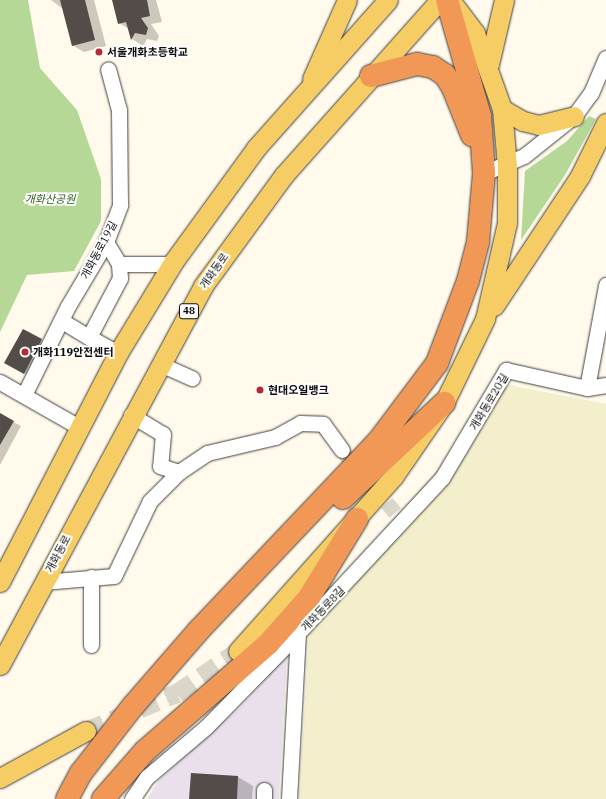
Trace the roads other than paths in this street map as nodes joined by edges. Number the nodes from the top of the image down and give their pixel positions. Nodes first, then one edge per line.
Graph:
1 (347, 0) edge
2 (388, 0) edge
3 (440, 0) edge
4 (448, 0) edge
5 (504, 0) edge
6 (606, 58) edge
7 (489, 64) junction
8 (108, 70) dead end
9 (371, 76) junction
10 (307, 90) junction
11 (502, 109) junction
12 (574, 116) junction
13 (606, 123) edge
14 (507, 166) junction
15 (484, 173) junction
16 (106, 242) junction
17 (120, 264) junction
18 (172, 264) junction
19 (606, 285) edge
20 (485, 319) junction
21 (62, 321) junction
22 (89, 337) junction
23 (118, 353) junction
24 (160, 364) junction
25 (192, 378) dead end
26 (0, 382) edge
27 (606, 385) edge
28 (587, 388) junction
29 (24, 395) junction
30 (444, 403) junction
31 (131, 416) junction
32 (79, 427) junction
33 (342, 450) tunnel mouth
34 (179, 472) junction
35 (442, 478) joint
36 (358, 518) junction
37 (91, 577) junction
38 (0, 582) edge
39 (43, 582) junction
40 (298, 633) junction
41 (91, 645) dead end
42 (238, 651) tunnel mouth
43 (0, 665) edge
44 (86, 731) tunnel mouth
45 (0, 778) edge
46 (67, 799) edge
47 (83, 799) edge
48 (103, 799) edge
49 (132, 799) edge
50 (288, 799) edge

1 - 10 main road
2 - 10 main road
3 - 9 main road, 개화동로 / 48
4 - 7 main road
4 - 15 highway
5 - 7 main road
6 - 12 street
7 - 11 main road
8 - 16 street, 개화동로19길
9 - 15 highway
9 - 24 main road, 개화동로 / 48
10 - 18 main road
11 - 12 main road
11 - 14 main road
12 - 14 street
13 - 20 main road
14 - 15 street
14 - 20 main road
15 - 46 highway
16 - 17 street
16 - 21 street, 개화동로19길
17 - 18 street
17 - 22 street
18 - 23 main road
19 - 28 street
20 - 30 main road
21 - 22 street
21 - 29 street, 개화동로19길
22 - 23 street
23 - 32 main road
24 - 25 street
24 - 31 main road, 개화동로 / 48
26 - 29 street
27 - 28 street, 개화동로20길
28 - 35 street, 개화동로20길
29 - 32 street
30 - 36 main road
30 - 47 highway
31 - 34 street
31 - 39 main road, 개화동로 / 48
32 - 38 main road
33 - 34 street
34 - 37 street
35 - 40 street, 개화동로8길
36 - 42 main road
36 - 48 highway
37 - 39 street
37 - 41 street
39 - 43 main road, 개화동로 / 48
40 - 49 street
40 - 50 street, 개화동로8길
44 - 45 main road

